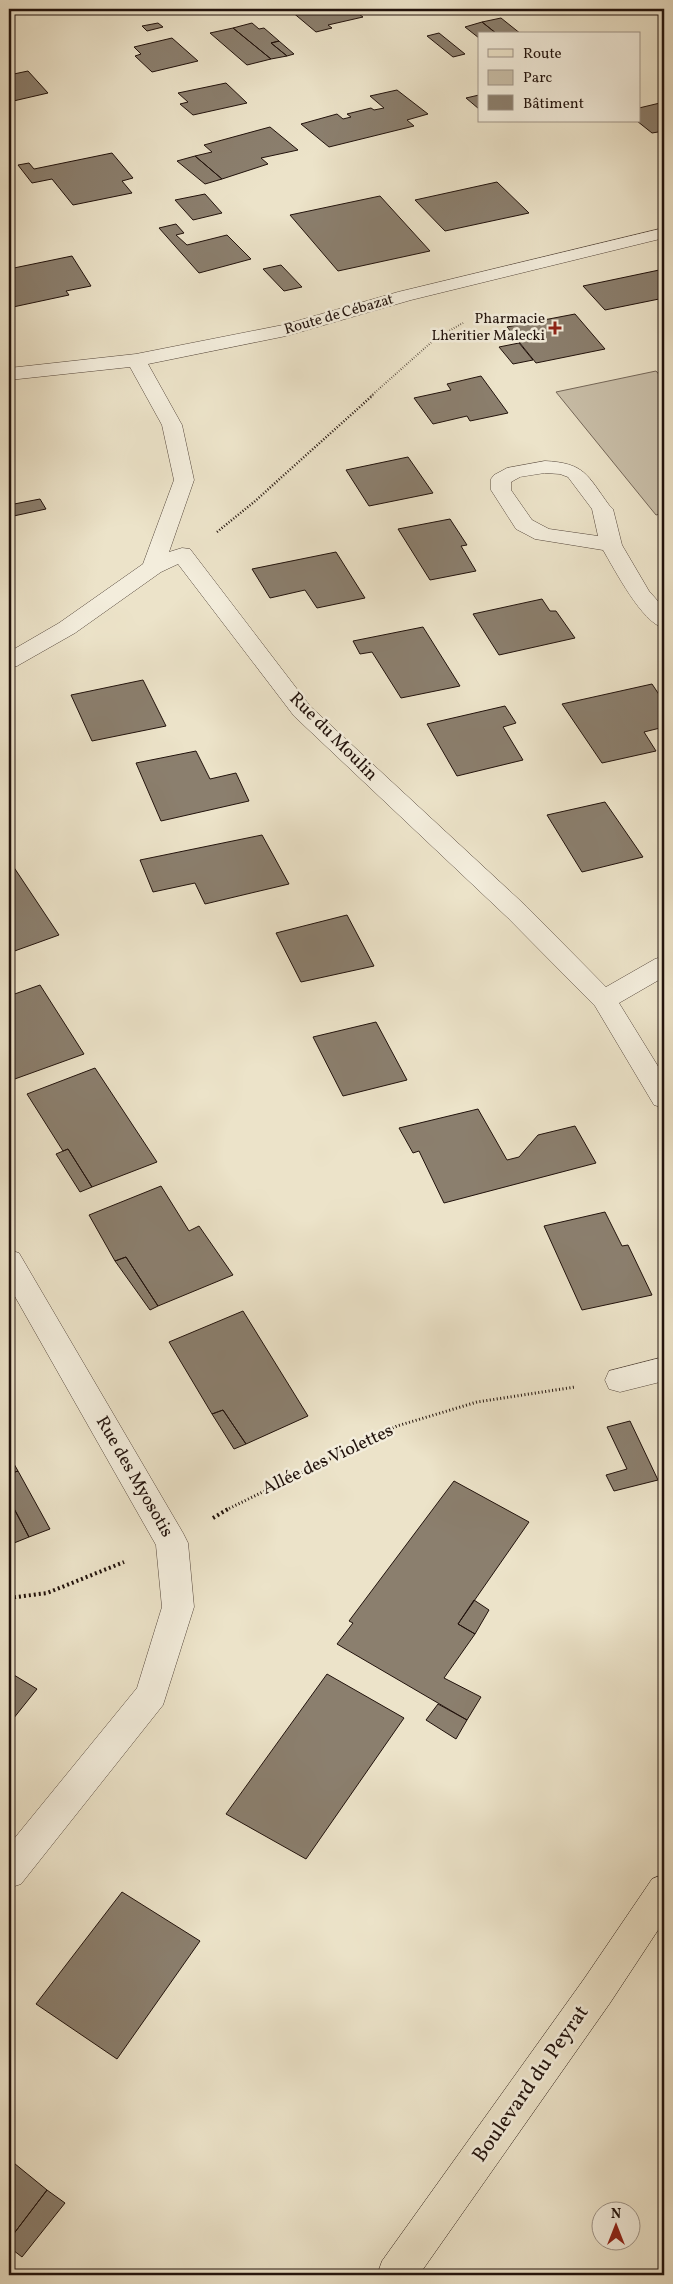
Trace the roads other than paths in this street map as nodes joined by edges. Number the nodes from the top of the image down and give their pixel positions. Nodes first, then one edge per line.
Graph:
1 (664, 233) edge
2 (136, 360) junction
3 (9, 374) edge
4 (611, 545) junction
5 (153, 567) junction
6 (664, 621) edge
7 (9, 661) edge
8 (664, 966) edge
9 (604, 1000) junction
10 (664, 1098) edge
11 (9, 1261) edge
12 (664, 1369) edge
13 (620, 1380) road end
14 (9, 1872) edge
15 (664, 1891) edge
16 (396, 2275) edge

1 - 2 street, Route de Cébazat
2 - 3 street, Route de Cébazat
2 - 5 street
4 - 4 street
4 - 6 street
5 - 7 street
5 - 9 street, Rue du Moulin
8 - 9 street
9 - 10 street, Rue du Moulin
11 - 14 street, Rue des Myosotis
12 - 13 street
15 - 16 main road, Boulevard du Peyrat

